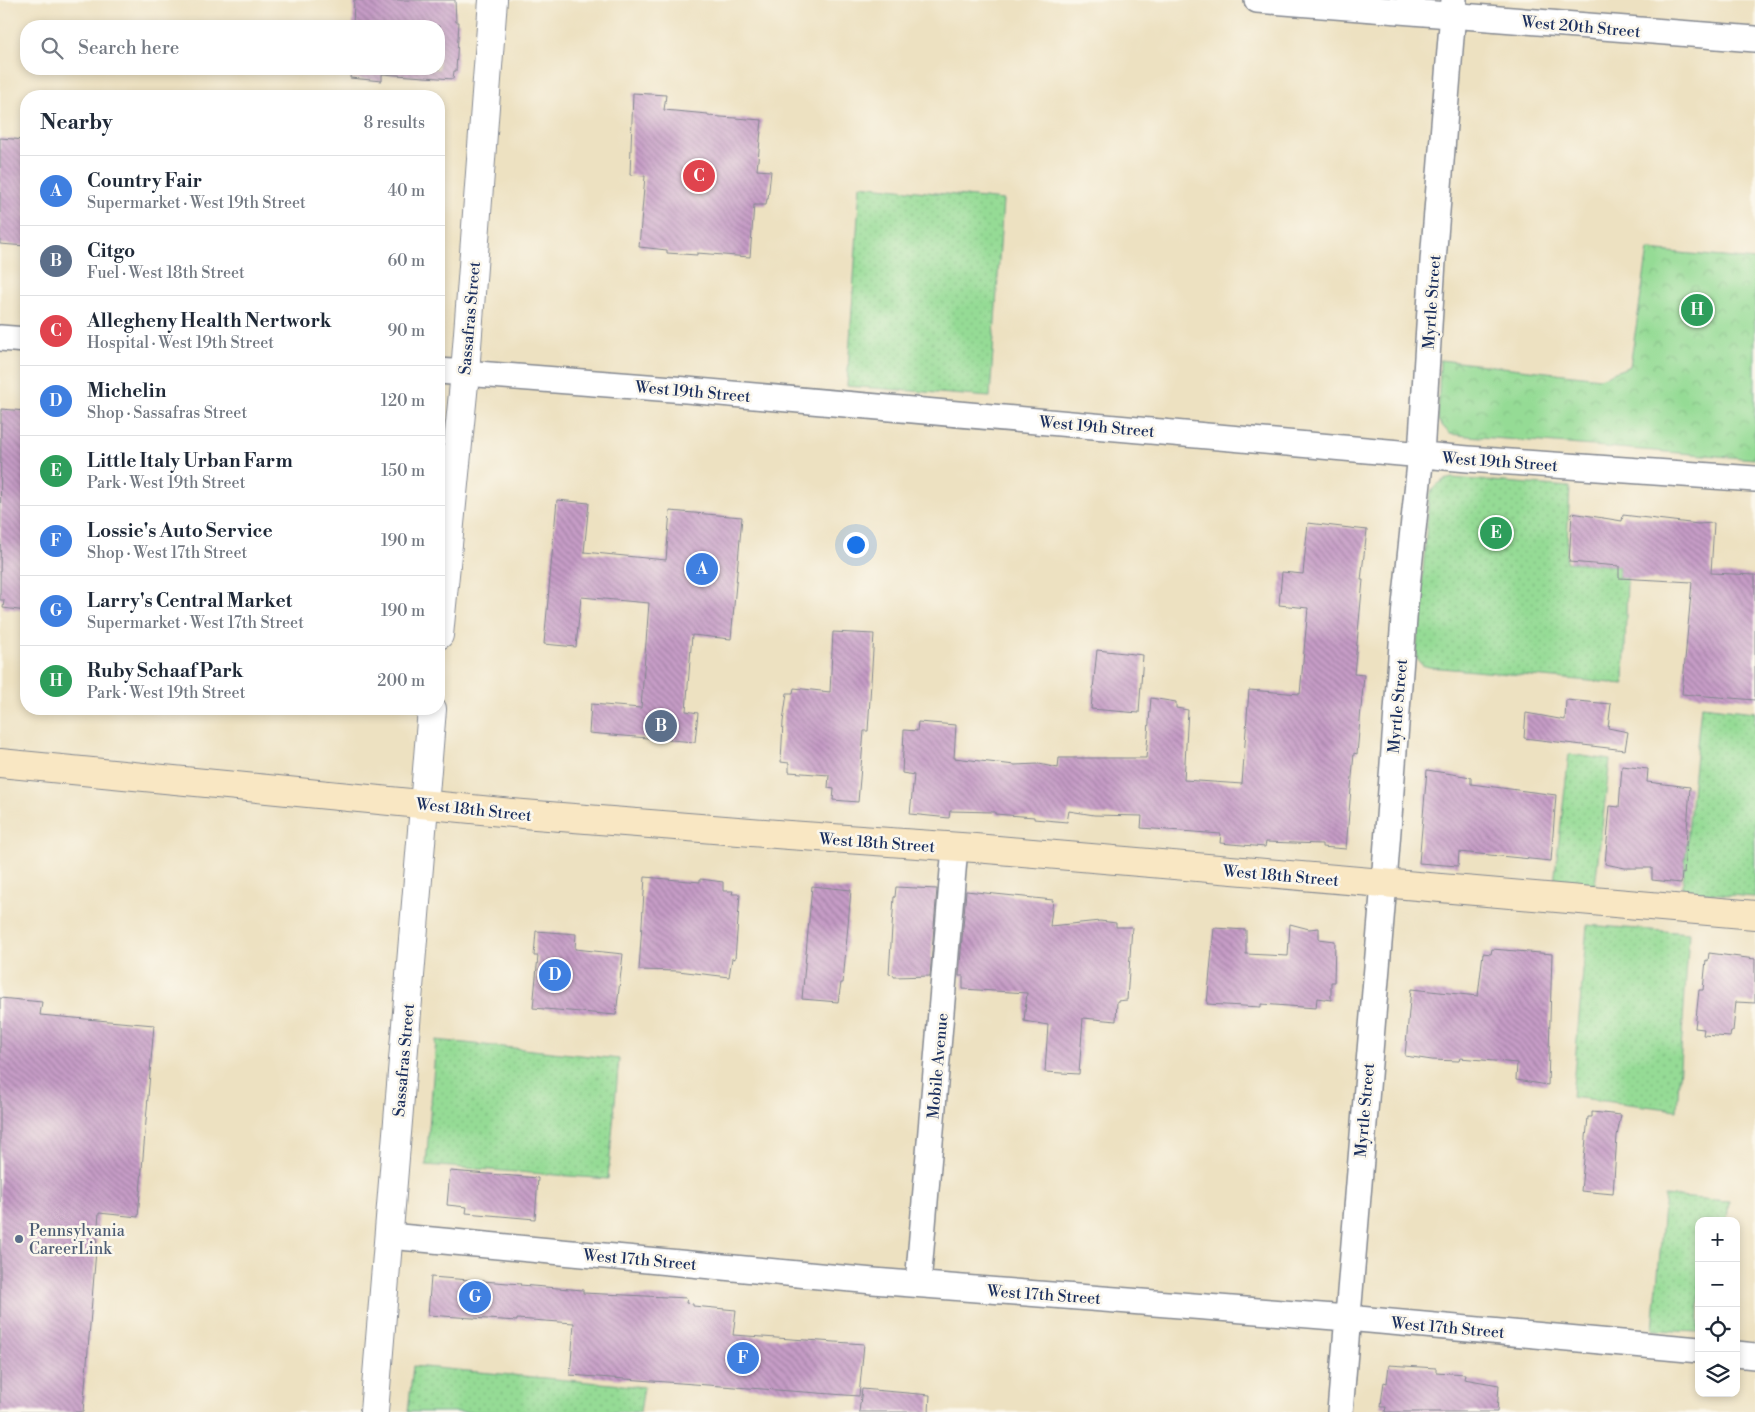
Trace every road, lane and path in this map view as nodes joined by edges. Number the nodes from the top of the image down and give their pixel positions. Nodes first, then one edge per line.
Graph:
1 (493, 0) edge
2 (1257, 0) edge
3 (1454, 8) edge
4 (1755, 39) edge
5 (0, 338) edge
6 (20, 340) edge
7 (452, 372) edge
8 (1421, 454) junction
9 (1755, 479) edge
10 (445, 514) edge
11 (431, 715) edge
12 (0, 763) edge
13 (424, 804) junction
14 (955, 847) junction
15 (1384, 883) junction
16 (1755, 915) edge
17 (389, 1236) junction
18 (918, 1284) junction
19 (1348, 1318) junction
20 (1695, 1350) edge
21 (1740, 1354) edge
22 (1755, 1356) edge
23 (374, 1412) edge
24 (1340, 1412) edge

1 - 7 street, Sassafras Street
2 - 3 street, West 20th Street
3 - 4 street, West 20th Street
3 - 8 street, Myrtle Street
5 - 6 street
7 - 8 street, West 19th Street
7 - 10 street, Sassafras Street
8 - 9 street, West 19th Street
8 - 15 street, Myrtle Street
11 - 13 street, Sassafras Street
12 - 13 main road, West 18th Street
13 - 14 main road, West 18th Street
13 - 17 street, Sassafras Street
14 - 15 main road, West 18th Street
14 - 18 street, Mobile Avenue
15 - 16 main road, West 18th Street
15 - 19 street, Myrtle Street
17 - 18 street, West 17th Street
17 - 23 street, Sassafras Street
18 - 19 street, West 17th Street
19 - 20 street, West 17th Street
19 - 24 street, Myrtle Street
21 - 22 street

